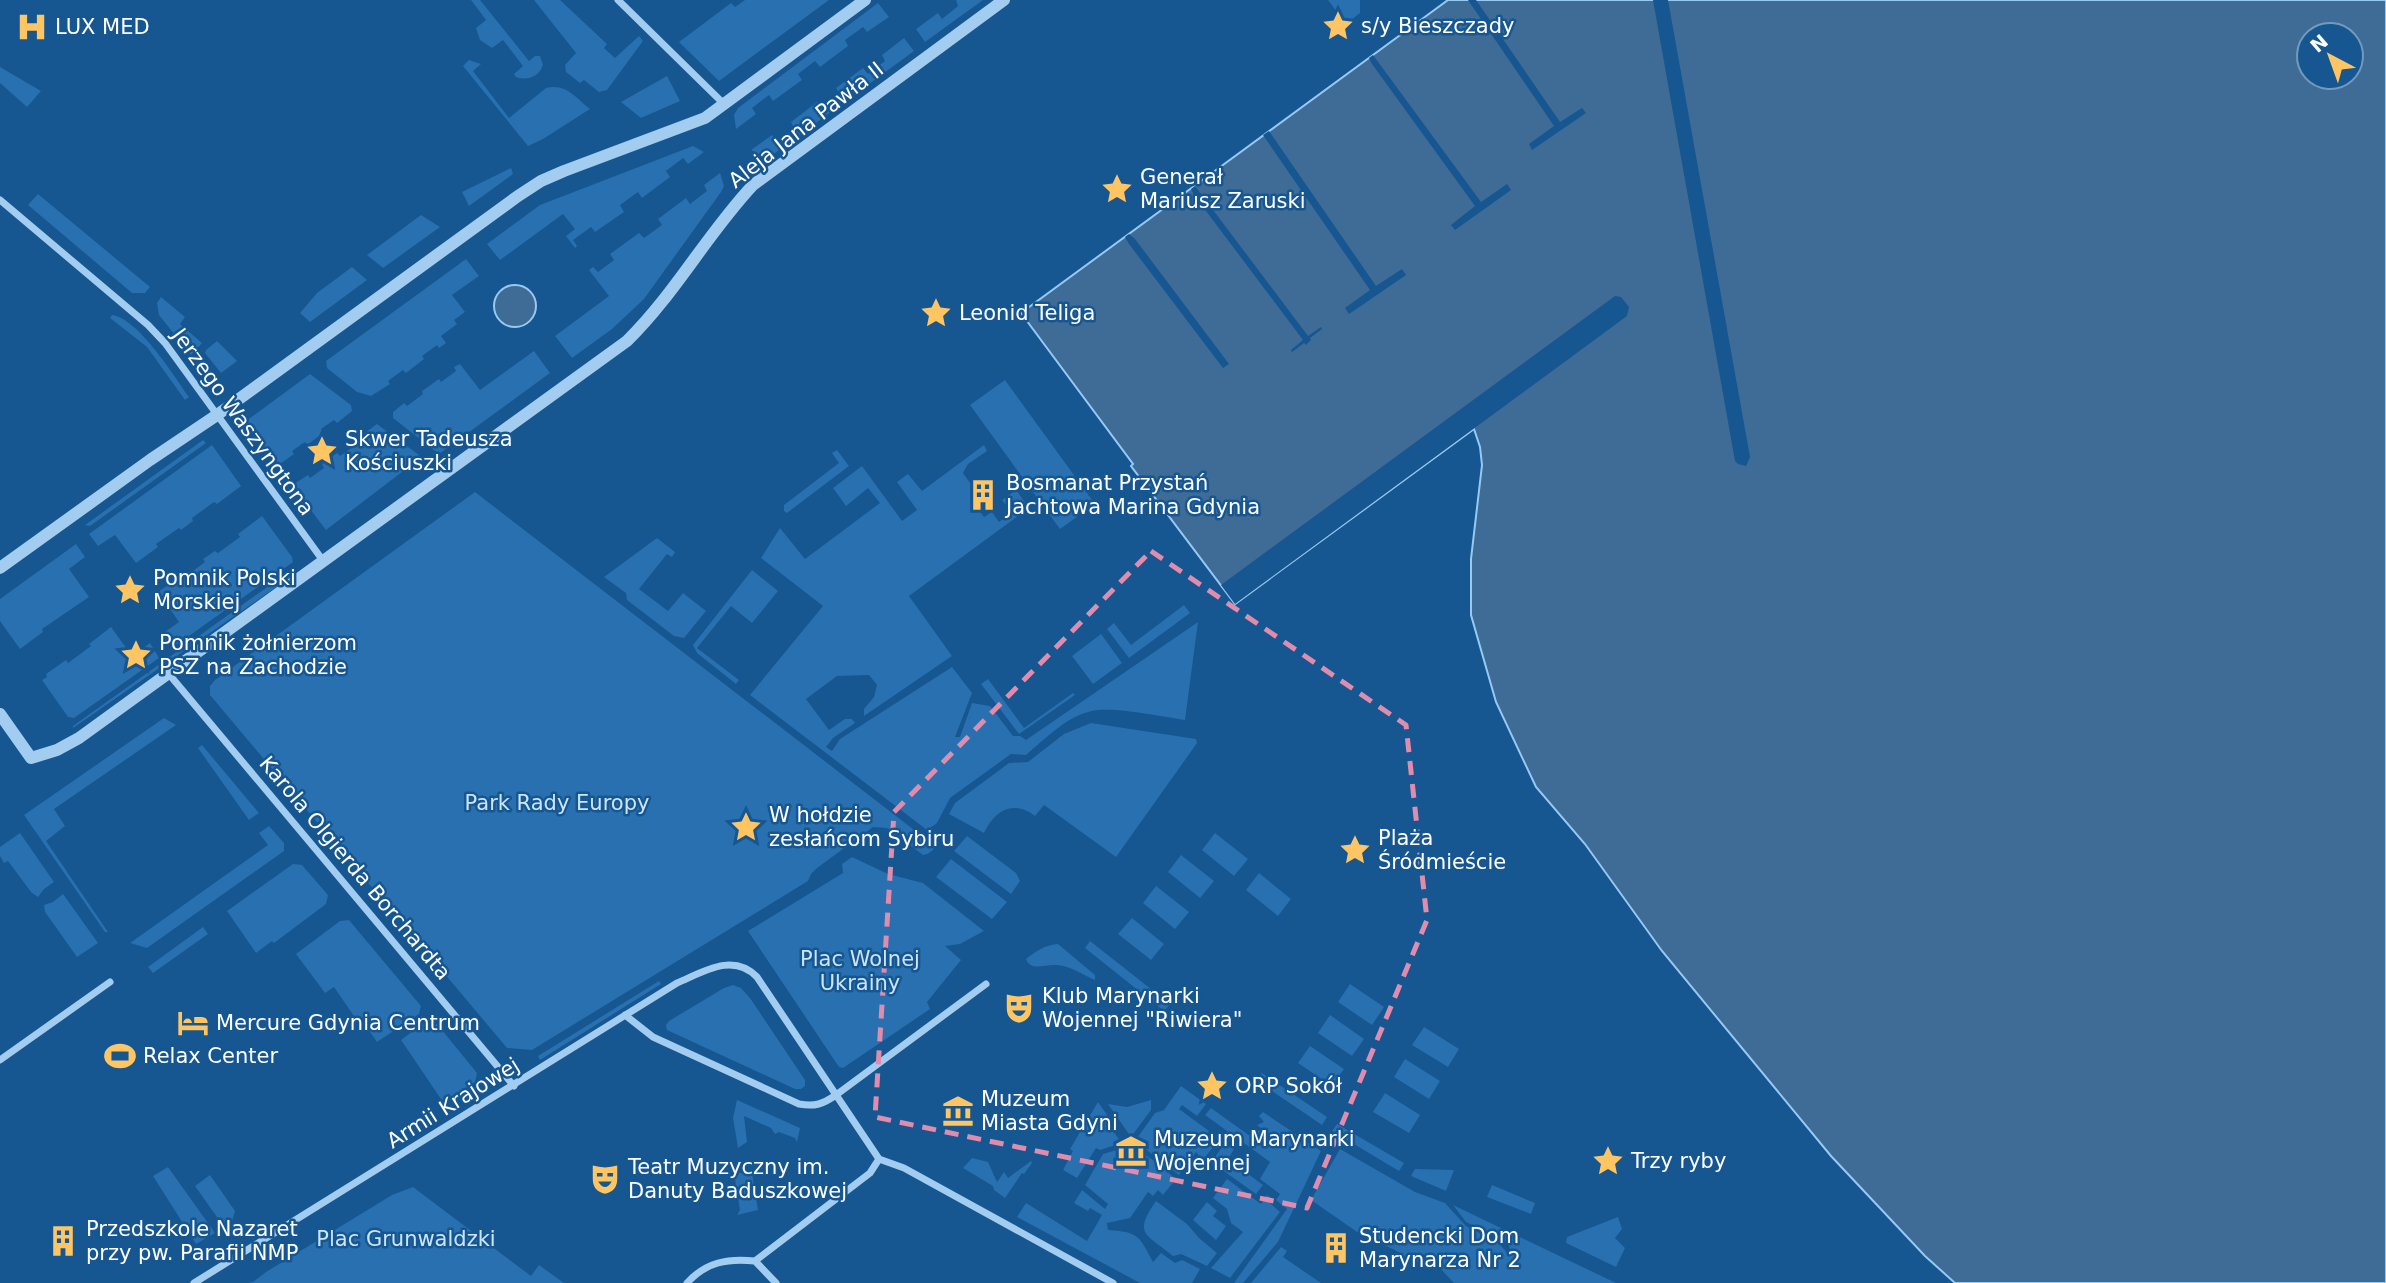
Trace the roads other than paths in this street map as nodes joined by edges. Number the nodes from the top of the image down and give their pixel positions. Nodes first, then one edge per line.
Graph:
1 (618, 0) edge
2 (865, 0) edge
3 (1004, 0) edge
4 (724, 104) junction
5 (0, 200) edge
6 (217, 415) junction
7 (324, 562) junction
8 (0, 568) edge
9 (169, 673) junction
10 (0, 713) edge
11 (110, 982) dead end
12 (986, 984) dead end
13 (625, 1016) junction
14 (0, 1060) edge
15 (514, 1086) junction
16 (836, 1095) junction
17 (879, 1160) junction
18 (755, 1262) junction
19 (194, 1283) edge
20 (687, 1283) edge
21 (776, 1283) edge
22 (1113, 1283) edge

1 - 4 street
2 - 4 street
3 - 7 street, Aleja Jana Pawła II
4 - 6 street
5 - 6 street, Jerzego Waszyngtona
6 - 7 street, Jerzego Waszyngtona
6 - 8 street
7 - 9 street
9 - 10 street
9 - 15 street, Karola Olgierda Borchardta
11 - 14 street
12 - 16 street
13 - 15 street, Armii Krajowej
13 - 16 street
13 - 16 street, Armii Krajowej
15 - 19 street, Armii Krajowej
16 - 17 street
17 - 18 street
17 - 22 street
18 - 20 street
18 - 21 street

